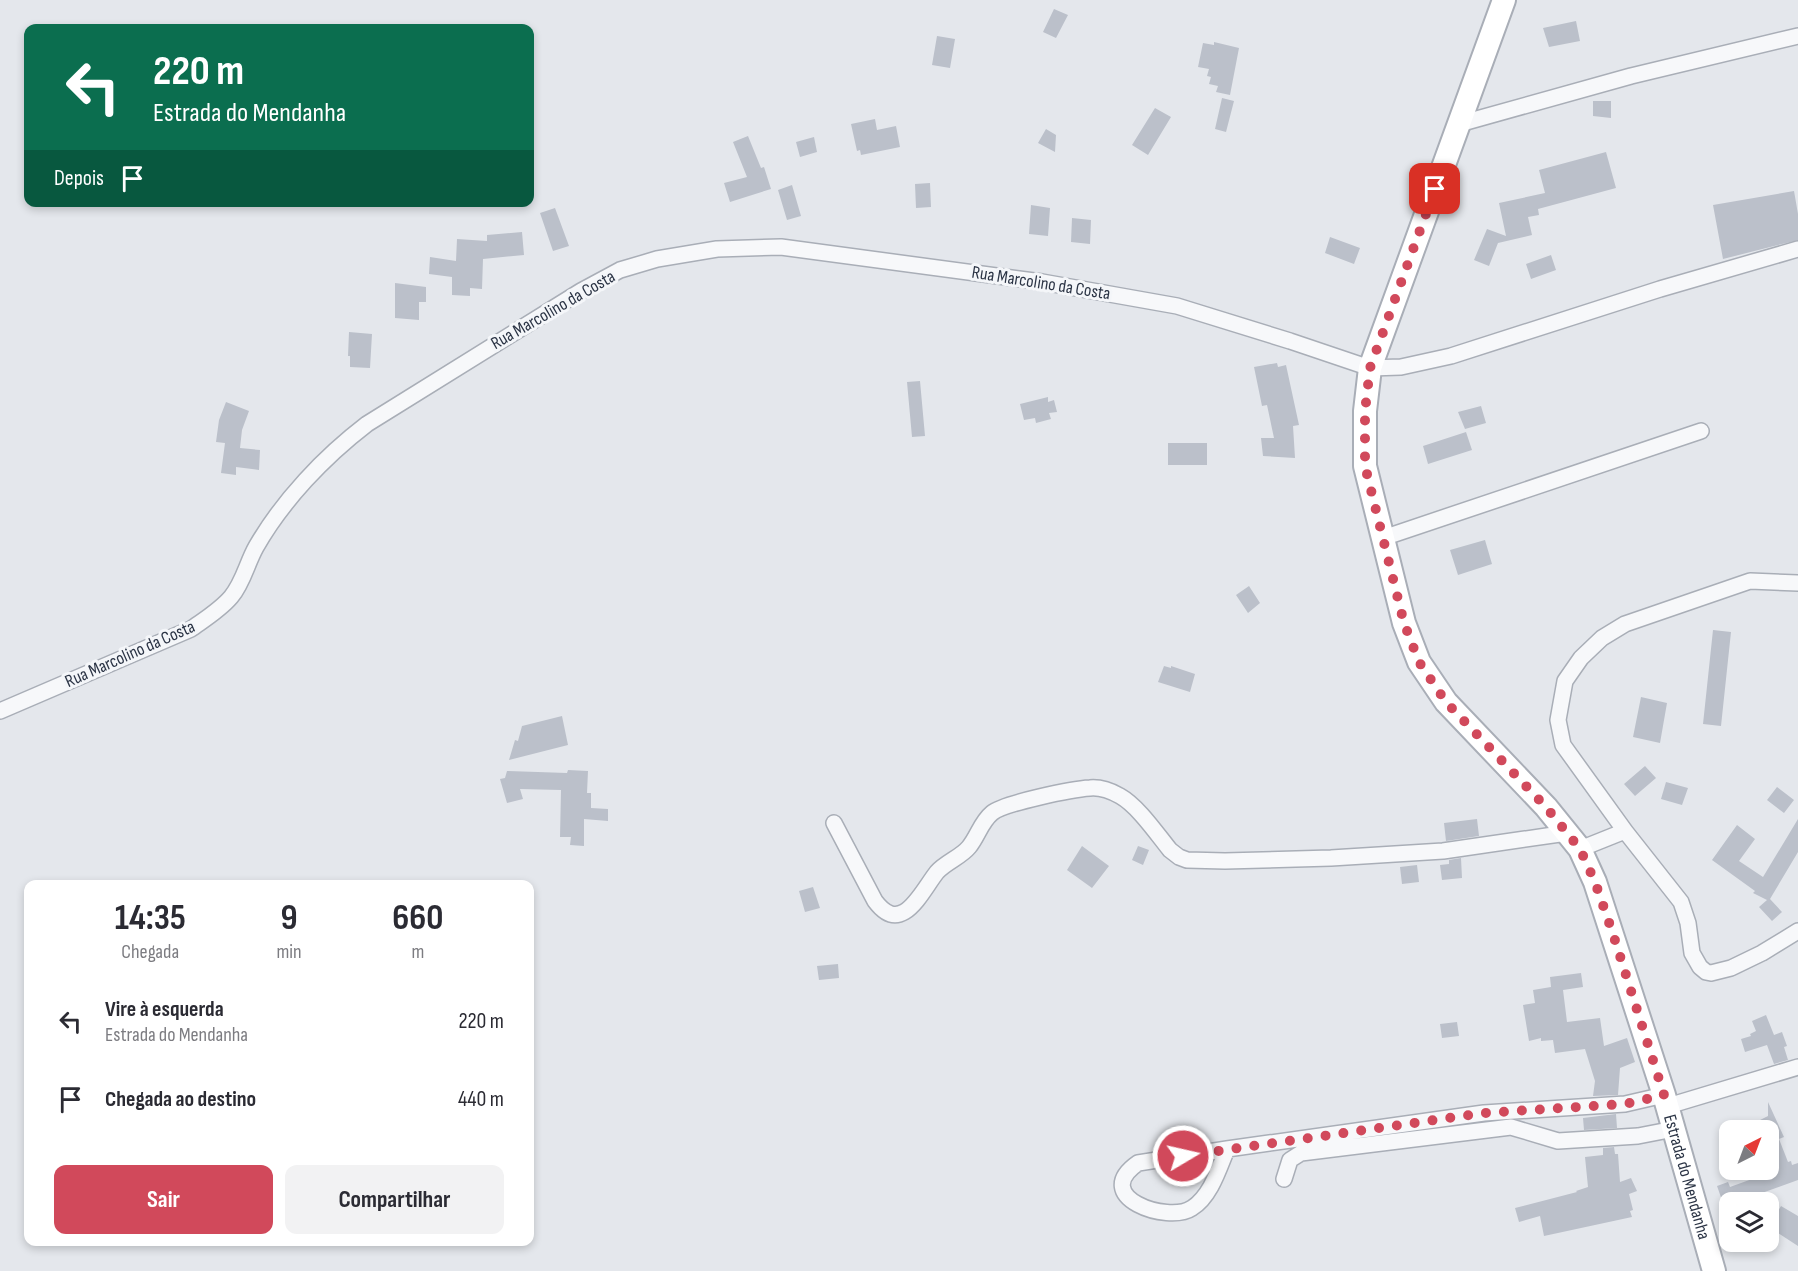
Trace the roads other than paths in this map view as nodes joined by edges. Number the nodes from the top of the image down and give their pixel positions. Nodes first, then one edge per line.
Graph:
1 (1504, 0) edge
2 (1798, 36) edge
3 (1459, 124) junction
4 (1798, 249) edge
5 (1370, 368) junction
6 (1701, 431) dead end
7 (1383, 538) junction
8 (1798, 583) edge
9 (0, 711) edge
10 (834, 823) dead end
11 (1625, 831) junction
12 (1574, 841) junction
13 (1798, 931) edge
14 (1798, 1067) edge
15 (1666, 1100) junction
16 (1674, 1129) junction
17 (1227, 1149) junction
18 (1284, 1179) dead end
19 (1714, 1271) edge

1 - 3 main road, Estrada do Mendanha
2 - 3 street
3 - 5 main road, Estrada do Mendanha
4 - 5 street
5 - 7 main road, Estrada do Mendanha
5 - 9 street, Rua Marcolino da Costa
6 - 7 street
7 - 12 main road, Estrada do Mendanha
8 - 11 street
10 - 12 street
11 - 12 street
11 - 13 street
12 - 15 main road, Estrada do Mendanha
14 - 15 street
15 - 16 main road, Estrada do Mendanha
15 - 17 street
16 - 18 street
16 - 19 main road, Estrada do Mendanha
17 - 17 street

